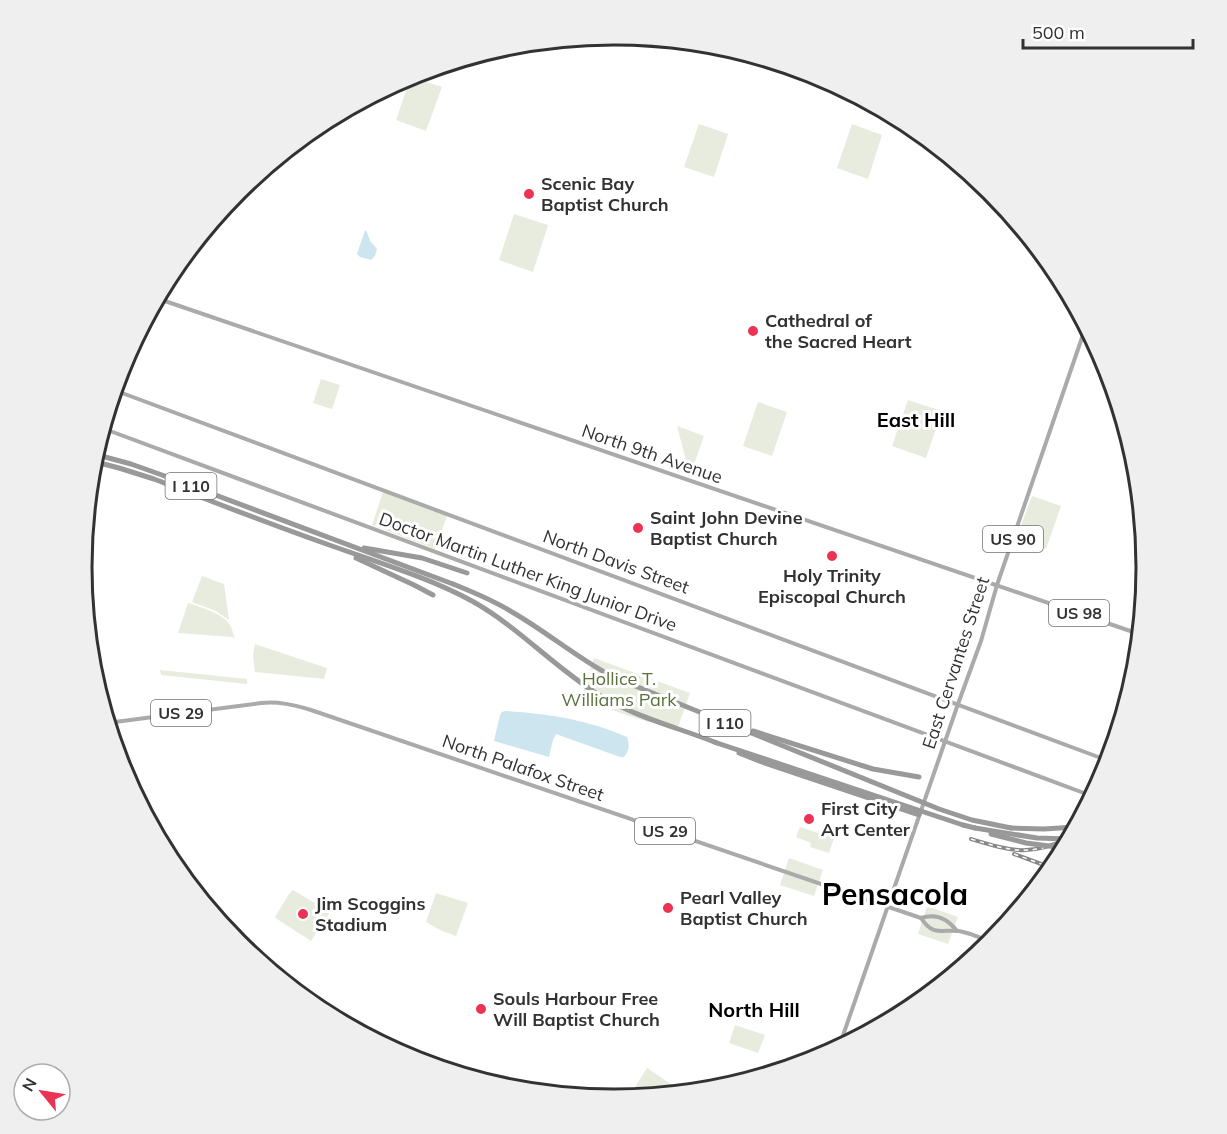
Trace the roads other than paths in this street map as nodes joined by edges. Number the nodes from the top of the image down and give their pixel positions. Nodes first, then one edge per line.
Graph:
1 (164, 301) edge
2 (1082, 337) edge
3 (121, 393) edge
4 (109, 431) edge
5 (104, 457) edge
6 (102, 464) edge
7 (285, 525) junction
8 (300, 531) junction
9 (321, 542) junction
10 (350, 546) junction
11 (467, 573) dead end
12 (997, 585) junction
13 (433, 595) dead end
14 (1131, 631) edge
15 (958, 704) junction
16 (704, 714) junction
17 (115, 722) edge
18 (945, 741) junction
19 (714, 742) junction
20 (1099, 758) edge
21 (919, 777) dead end
22 (1084, 793) edge
23 (919, 817) junction
24 (975, 828) junction
25 (1065, 830) edge
26 (1060, 838) edge
27 (1054, 847) edge
28 (888, 907) junction
29 (921, 918) junction
30 (957, 931) junction
31 (980, 938) edge
32 (843, 1035) edge

1 - 12 main road, North 9th Avenue
2 - 12 main road, East Cervantes Street / US 90
3 - 15 main road, North Davis Street
4 - 18 main road, Doctor Martin Luther King Junior Drive
5 - 7 highway, I 110
6 - 7 highway, I 110
7 - 8 highway, I 110
8 - 9 highway, I 110
8 - 10 highway, I 110
9 - 13 highway
9 - 19 highway, I 110
10 - 11 highway
10 - 16 highway, I 110, bridge
12 - 14 main road, North 9th Avenue / US 98
12 - 15 main road, East Cervantes Street / US 90
15 - 18 main road, East Cervantes Street / US 90
15 - 20 main road, North Davis Street
16 - 21 highway, bridge
16 - 25 highway, I 110, bridge
17 - 28 main road, North Palafox Street / US 29
18 - 22 main road, Doctor Martin Luther King Junior Drive
18 - 23 main road, East Cervantes Street / US 90
19 - 23 highway, bridge
19 - 24 highway, I 110, bridge
23 - 28 main road, East Cervantes Street / US 90
24 - 26 highway, I 110, bridge
24 - 27 highway, bridge
28 - 29 main road, North Palafox Street
28 - 32 main road, US 90
29 - 30 main road, North Palafox Street
29 - 30 main road, North Palafox Street
30 - 31 main road, North Palafox Street

